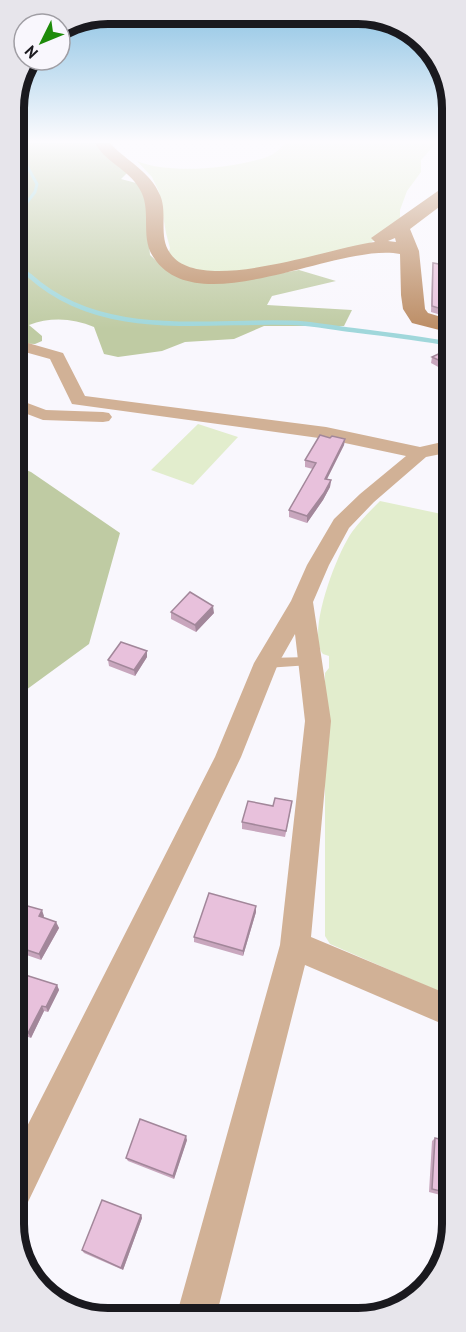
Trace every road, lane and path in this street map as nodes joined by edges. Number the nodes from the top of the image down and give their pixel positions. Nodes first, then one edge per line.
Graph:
1 (152, 205) edge
2 (431, 205) edge
3 (400, 228) junction
4 (357, 250) junction
5 (409, 251) junction
6 (442, 324) edge
7 (24, 347) edge
8 (24, 407) edge
9 (174, 414) junction
10 (442, 448) edge
11 (420, 453) junction
12 (302, 602) junction
13 (310, 662) junction
14 (266, 663) junction
15 (295, 945) junction
16 (442, 1008) edge
17 (24, 1171) edge
18 (198, 1308) edge

1 - 4 street
2 - 3 street
3 - 4 street
3 - 5 street
4 - 5 street
5 - 6 street
7 - 9 street
8 - 9 street
9 - 11 street
10 - 11 street
11 - 12 street
12 - 13 street
12 - 14 street
13 - 14 lane
13 - 15 street
14 - 17 street
15 - 16 street
15 - 18 street

